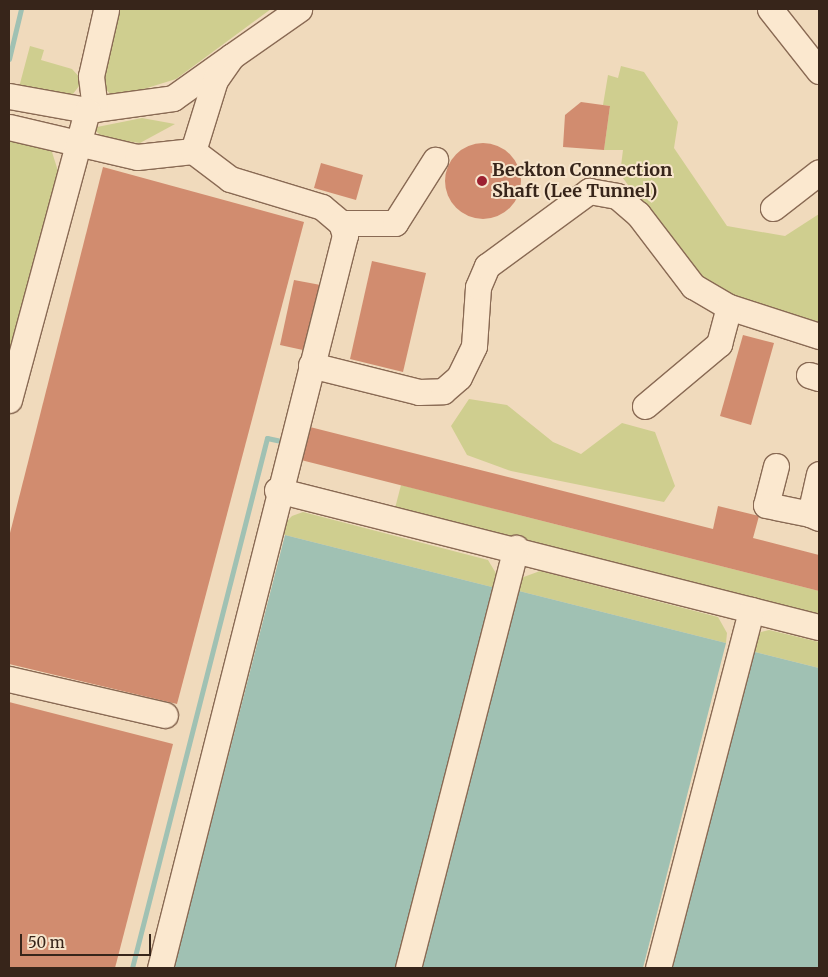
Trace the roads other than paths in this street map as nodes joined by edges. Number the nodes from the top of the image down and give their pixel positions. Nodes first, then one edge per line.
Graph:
1 (299, 9) edge
2 (770, 9) edge
3 (106, 10) dead end
4 (232, 56) junction
5 (818, 66) edge
6 (9, 96) edge
7 (91, 110) junction
8 (9, 127) edge
9 (77, 144) junction
10 (193, 152) junction
11 (435, 160) dead end
12 (819, 172) edge
13 (773, 208) dead end
14 (341, 223) junction
15 (729, 307) junction
16 (819, 336) edge
17 (312, 365) junction
18 (9, 400) edge
19 (645, 406) dead end
20 (776, 466) dead end
21 (819, 474) edge
22 (277, 490) junction
23 (814, 516) edge
24 (516, 548) junction
25 (751, 610) junction
26 (819, 627) edge
27 (9, 679) edge
28 (165, 715) dead end
29 (160, 968) edge
30 (408, 968) edge
31 (658, 968) edge

1 - 4 lane
2 - 5 lane
3 - 7 lane
4 - 7 lane
4 - 10 lane
6 - 7 lane
7 - 9 lane
8 - 9 lane
9 - 10 lane
9 - 18 lane
10 - 14 lane
11 - 14 lane
12 - 13 lane
14 - 17 lane
15 - 16 lane
15 - 17 lane
15 - 19 lane
17 - 22 lane
20 - 23 lane
21 - 23 lane
22 - 24 lane
22 - 29 lane
24 - 25 lane
24 - 30 lane
25 - 26 lane
25 - 31 lane
27 - 28 lane

